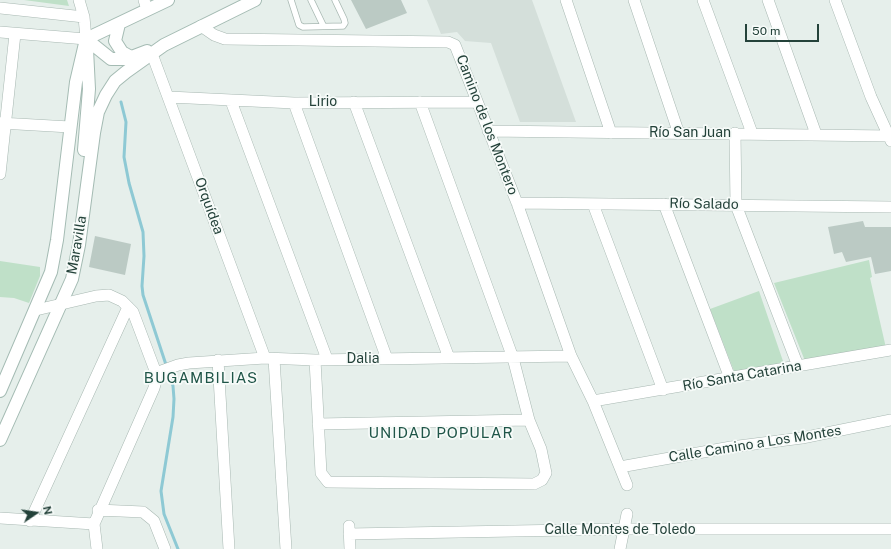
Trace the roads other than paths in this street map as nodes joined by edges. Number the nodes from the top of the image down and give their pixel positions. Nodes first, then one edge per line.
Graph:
1 (79, 0) edge
2 (168, 0) edge
3 (256, 0) edge
4 (291, 0) edge
5 (311, 0) edge
6 (335, 0) edge
7 (566, 0) edge
8 (634, 0) edge
9 (703, 0) edge
10 (768, 0) edge
11 (835, 0) edge
12 (145, 5) edge
13 (0, 8) edge
14 (84, 17) junction
15 (119, 24) junction
16 (201, 26) junction
17 (323, 26) junction
18 (0, 32) edge
19 (15, 34) junction
20 (86, 40) junction
21 (164, 45) junction
22 (150, 55) junction
23 (131, 57) junction
24 (169, 97) junction
25 (231, 101) junction
26 (354, 102) junction
27 (420, 102) junction
28 (477, 102) junction
29 (294, 103) junction
30 (3, 123) edge
31 (70, 127) junction
32 (488, 132) junction
33 (611, 133) junction
34 (735, 133) junction
35 (752, 133) junction
36 (679, 134) junction
37 (816, 134) junction
38 (890, 137) edge
39 (0, 174) edge
40 (88, 174) junction
41 (518, 203) junction
42 (592, 204) junction
43 (664, 204) junction
44 (736, 204) junction
45 (891, 207) edge
46 (61, 305) junction
47 (128, 307) junction
48 (36, 310) junction
49 (891, 350) edge
50 (571, 356) junction
51 (270, 358) junction
52 (387, 358) junction
53 (449, 358) junction
54 (513, 358) junction
55 (327, 359) junction
56 (218, 360) junction
57 (315, 360) junction
58 (798, 366) junction
59 (158, 372) junction
60 (730, 378) junction
61 (663, 390) junction
62 (0, 391) edge
63 (593, 401) junction
64 (529, 420) junction
65 (891, 420) edge
66 (318, 424) junction
67 (0, 440) edge
68 (620, 467) junction
69 (627, 485) dead end
70 (98, 510) junction
71 (627, 514) dead end
72 (0, 518) edge
73 (30, 521) junction
74 (94, 524) junction
75 (625, 529) junction
76 (891, 529) edge
77 (97, 549) edge
78 (165, 549) edge
79 (229, 549) edge
80 (286, 549) edge
81 (350, 549) edge
82 (620, 549) edge

1 - 14 street
2 - 12 main road
3 - 16 main road
4 - 17 lane
5 - 17 lane
6 - 17 lane
7 - 33 street
8 - 36 street
9 - 35 street
10 - 37 street
11 - 38 street
12 - 15 main road
13 - 14 street
14 - 20 street
15 - 20 main road
15 - 23 main road
16 - 21 main road
16 - 28 street, Camino de los Montero
18 - 19 street
19 - 20 street
19 - 30 street
20 - 23 main road
20 - 31 main road, Maravilla
20 - 40 main road
21 - 22 main road, Maravilla
21 - 23 main road
22 - 24 street, Orquídea
22 - 40 main road, Maravilla
24 - 25 street, Lirio
24 - 51 street, Orquídea
25 - 29 street, Lirio
25 - 55 street
26 - 27 street, Lirio
26 - 29 street, Lirio
26 - 53 street
27 - 28 street, Lirio
27 - 54 street
28 - 32 street, Camino de los Montero
29 - 52 street
30 - 31 street
30 - 39 street
31 - 48 main road, Maravilla
32 - 33 street, Río San Juan
32 - 41 street, Camino de los Montero
33 - 36 street, Río San Juan
34 - 35 street, Río San Juan
34 - 36 street, Río San Juan
34 - 44 street
35 - 37 street, Río San Juan
37 - 38 street, Río San Juan
40 - 46 main road, Maravilla
41 - 42 street, Río Salado
41 - 50 street, Camino de los Montero
42 - 43 street, Río Salado
42 - 61 street
43 - 44 street, Río Salado
43 - 60 street
44 - 45 street, Río Salado
44 - 58 street
46 - 47 street
46 - 48 street
46 - 67 main road, Maravilla
47 - 59 street
47 - 73 street
48 - 62 main road, Maravilla
49 - 58 street, Río Santa Catarina
50 - 54 street, Dalia
50 - 63 street, Camino de los Montero
51 - 56 street, Dalia
51 - 57 street, Dalia
51 - 80 street, Orquídea
52 - 53 street, Dalia
52 - 55 street, Dalia
53 - 54 street, Dalia
54 - 64 street
55 - 57 street, Dalia
56 - 59 street, Dalia
56 - 79 street
57 - 66 street
58 - 60 street, Río Santa Catarina
59 - 70 street
60 - 61 street, Río Santa Catarina
61 - 63 street, Río Santa Catarina
63 - 68 street, Camino de los Montero
64 - 66 street
64 - 66 street
65 - 68 street, Calle Camino a Los Montes
68 - 69 street, Camino de los Montero
70 - 74 street
70 - 78 street
71 - 75 street
72 - 73 street
73 - 74 street
74 - 77 street
75 - 76 street, Calle Montes de Toledo
75 - 81 street, Calle Montes de Toledo
75 - 82 street

